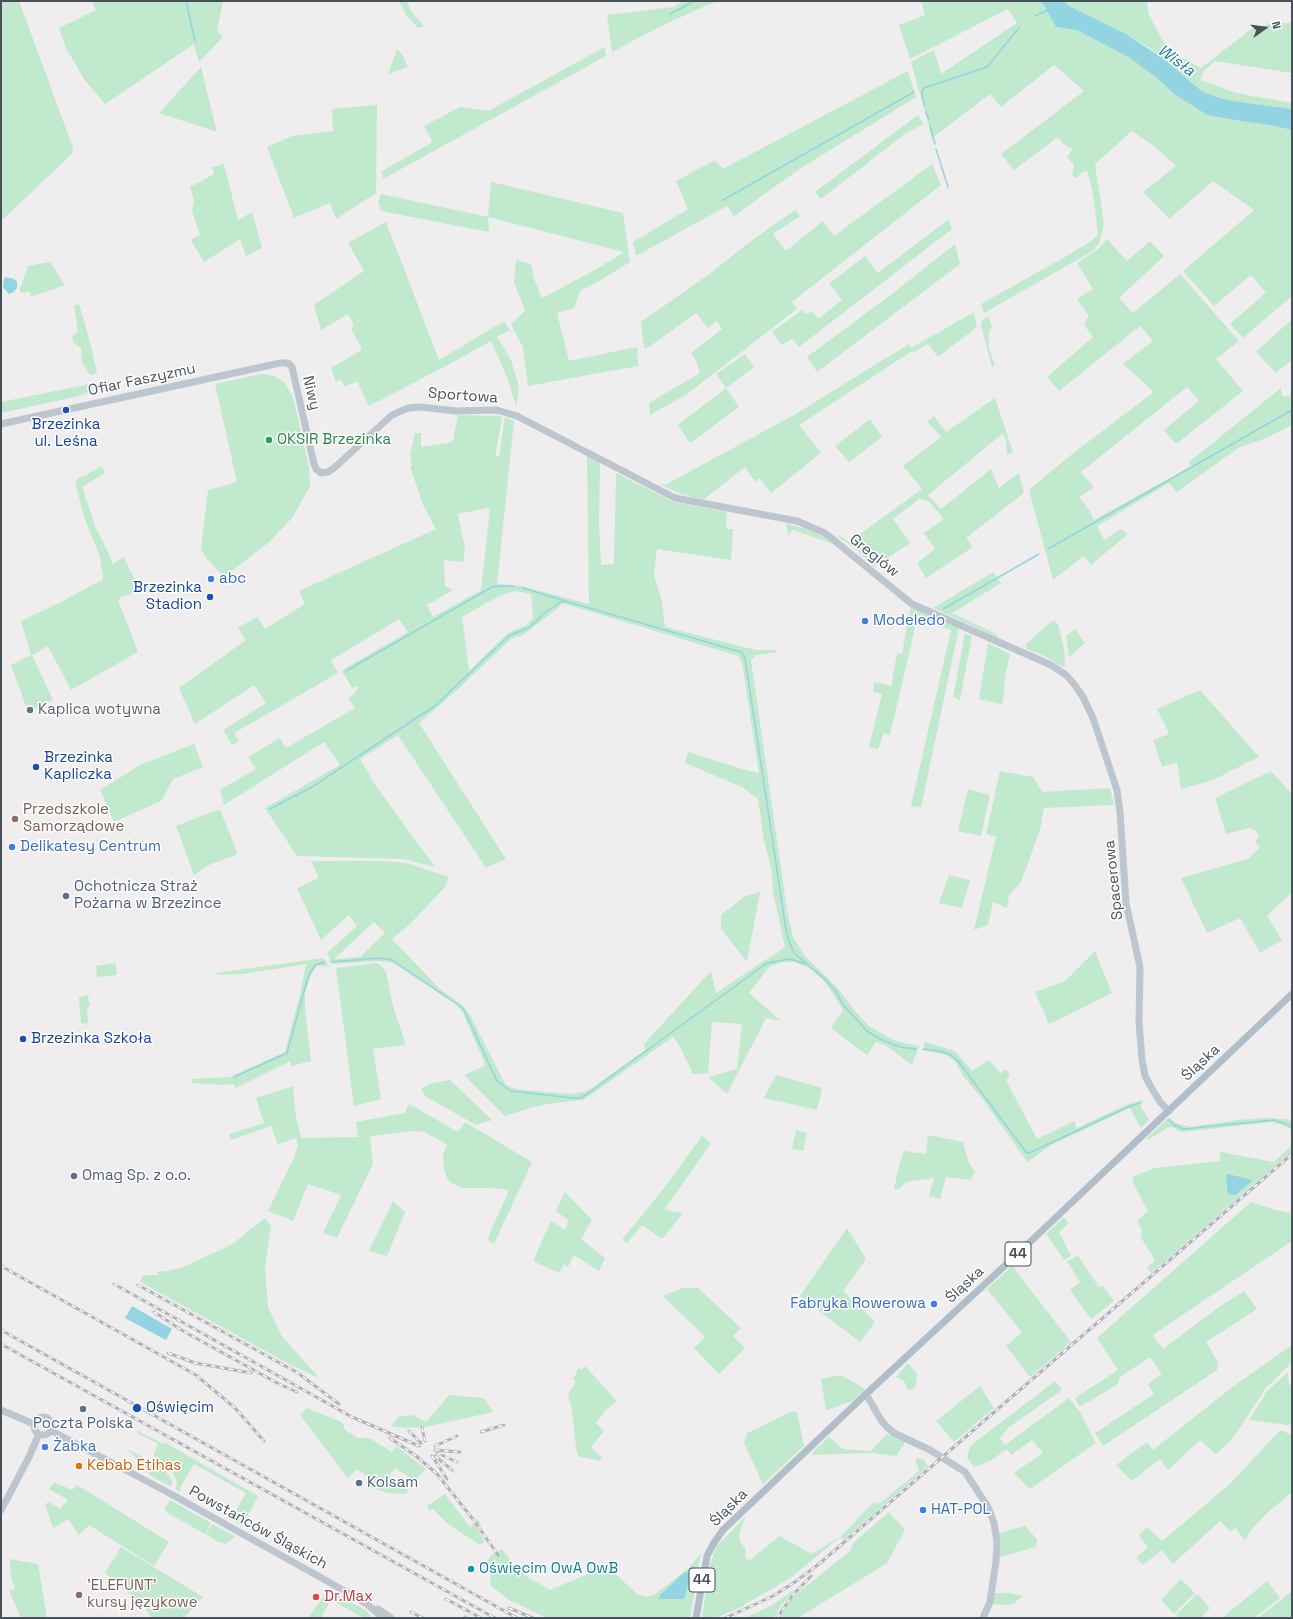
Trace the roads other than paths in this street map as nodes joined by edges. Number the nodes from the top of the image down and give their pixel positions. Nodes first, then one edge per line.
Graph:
1 (290, 364) joint
2 (1, 424) edge
3 (321, 473) joint
4 (655, 489) joint
5 (1066, 675) joint
6 (1292, 994) edge
7 (1169, 1111) junction
8 (866, 1394) junction
9 (1, 1410) edge
10 (34, 1424) junction
11 (50, 1430) junction
12 (39, 1434) junction
13 (1, 1510) edge
14 (367, 1604) junction
15 (383, 1618) edge
16 (391, 1618) edge
17 (696, 1618) edge
18 (983, 1618) edge

1 - 2 street, Ofiar Faszyzmu
1 - 3 street, Niwy
3 - 4 street, Sportowa
4 - 5 street, Greglów
5 - 7 street, Spacerowa
6 - 7 main road, Śląska / 44
7 - 8 main road, Śląska / 44
8 - 17 main road, Śląska / 44
8 - 18 street
9 - 10 street
10 - 11 street
10 - 12 street
11 - 12 street
11 - 14 street, Powstańców Śląskich
12 - 13 street
14 - 15 street, Powstańców Śląskich
14 - 16 street, Powstańców Śląskich

